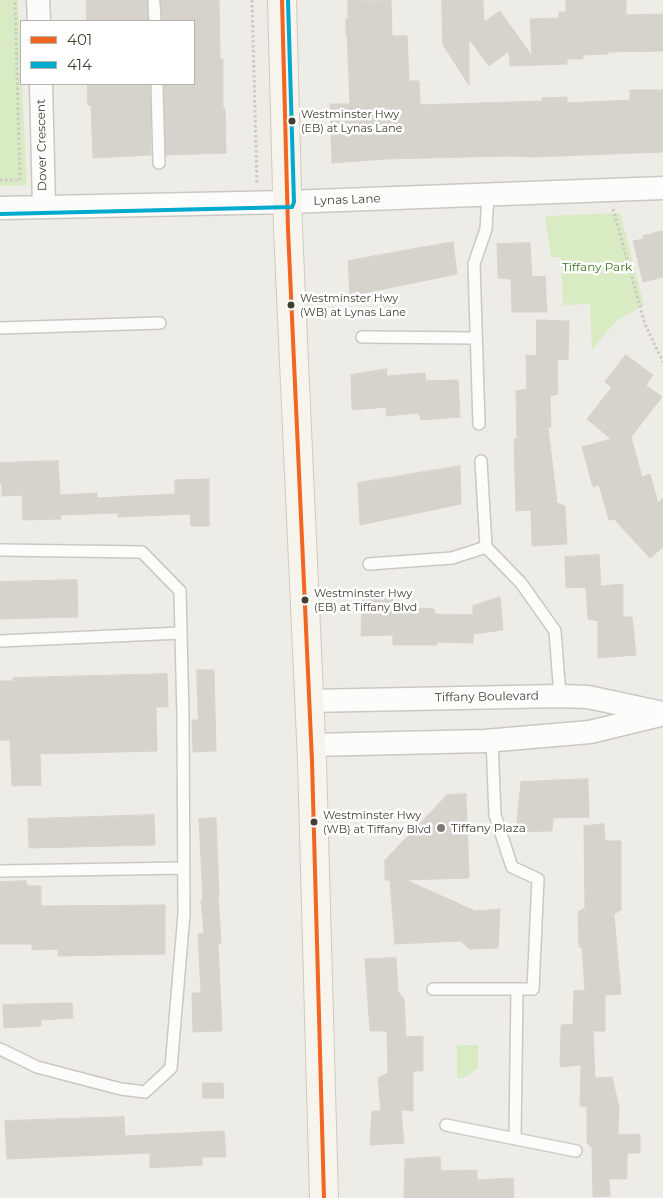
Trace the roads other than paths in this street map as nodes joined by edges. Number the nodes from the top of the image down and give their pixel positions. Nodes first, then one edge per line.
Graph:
1 (38, 0) edge
2 (282, 0) edge
3 (154, 4) dead end
4 (39, 20) edge
5 (155, 20) edge
6 (41, 85) edge
7 (157, 85) edge
8 (159, 163) dead end
9 (663, 188) edge
10 (488, 195) junction
11 (288, 202) junction
12 (44, 207) junction
13 (0, 208) edge
14 (160, 323) dead end
15 (0, 328) edge
16 (362, 337) dead end
17 (476, 338) junction
18 (479, 424) dead end
19 (481, 461) dead end
20 (486, 547) junction
21 (0, 550) edge
22 (369, 564) dead end
23 (181, 633) junction
24 (0, 641) edge
25 (560, 696) junction
26 (310, 702) junction
27 (663, 714) edge
28 (492, 740) junction
29 (311, 745) junction
30 (184, 868) junction
31 (0, 871) edge
32 (433, 989) dead end
33 (517, 989) junction
34 (0, 1049) edge
35 (446, 1125) dead end
36 (515, 1139) junction
37 (576, 1151) dead end
38 (324, 1198) edge

1 - 4 street
2 - 11 main road
3 - 5 lane
6 - 12 street, Dover Crescent
7 - 8 lane
9 - 10 street, Lynas Lane
10 - 11 street, Lynas Lane
10 - 17 lane
11 - 12 street, Lynas Lane
11 - 26 main road
12 - 13 street, Lynas Lane
14 - 15 lane
16 - 17 lane
17 - 18 lane
19 - 20 lane
20 - 22 lane
20 - 25 lane
21 - 23 lane
23 - 24 lane
23 - 30 lane
25 - 26 street, Tiffany Boulevard
25 - 27 street, Tiffany Boulevard
26 - 29 main road
27 - 28 street, Tiffany Boulevard
28 - 29 street, Tiffany Boulevard
28 - 33 lane
29 - 38 main road
30 - 31 lane
30 - 34 lane
32 - 33 lane
33 - 36 lane
35 - 36 lane
36 - 37 lane

